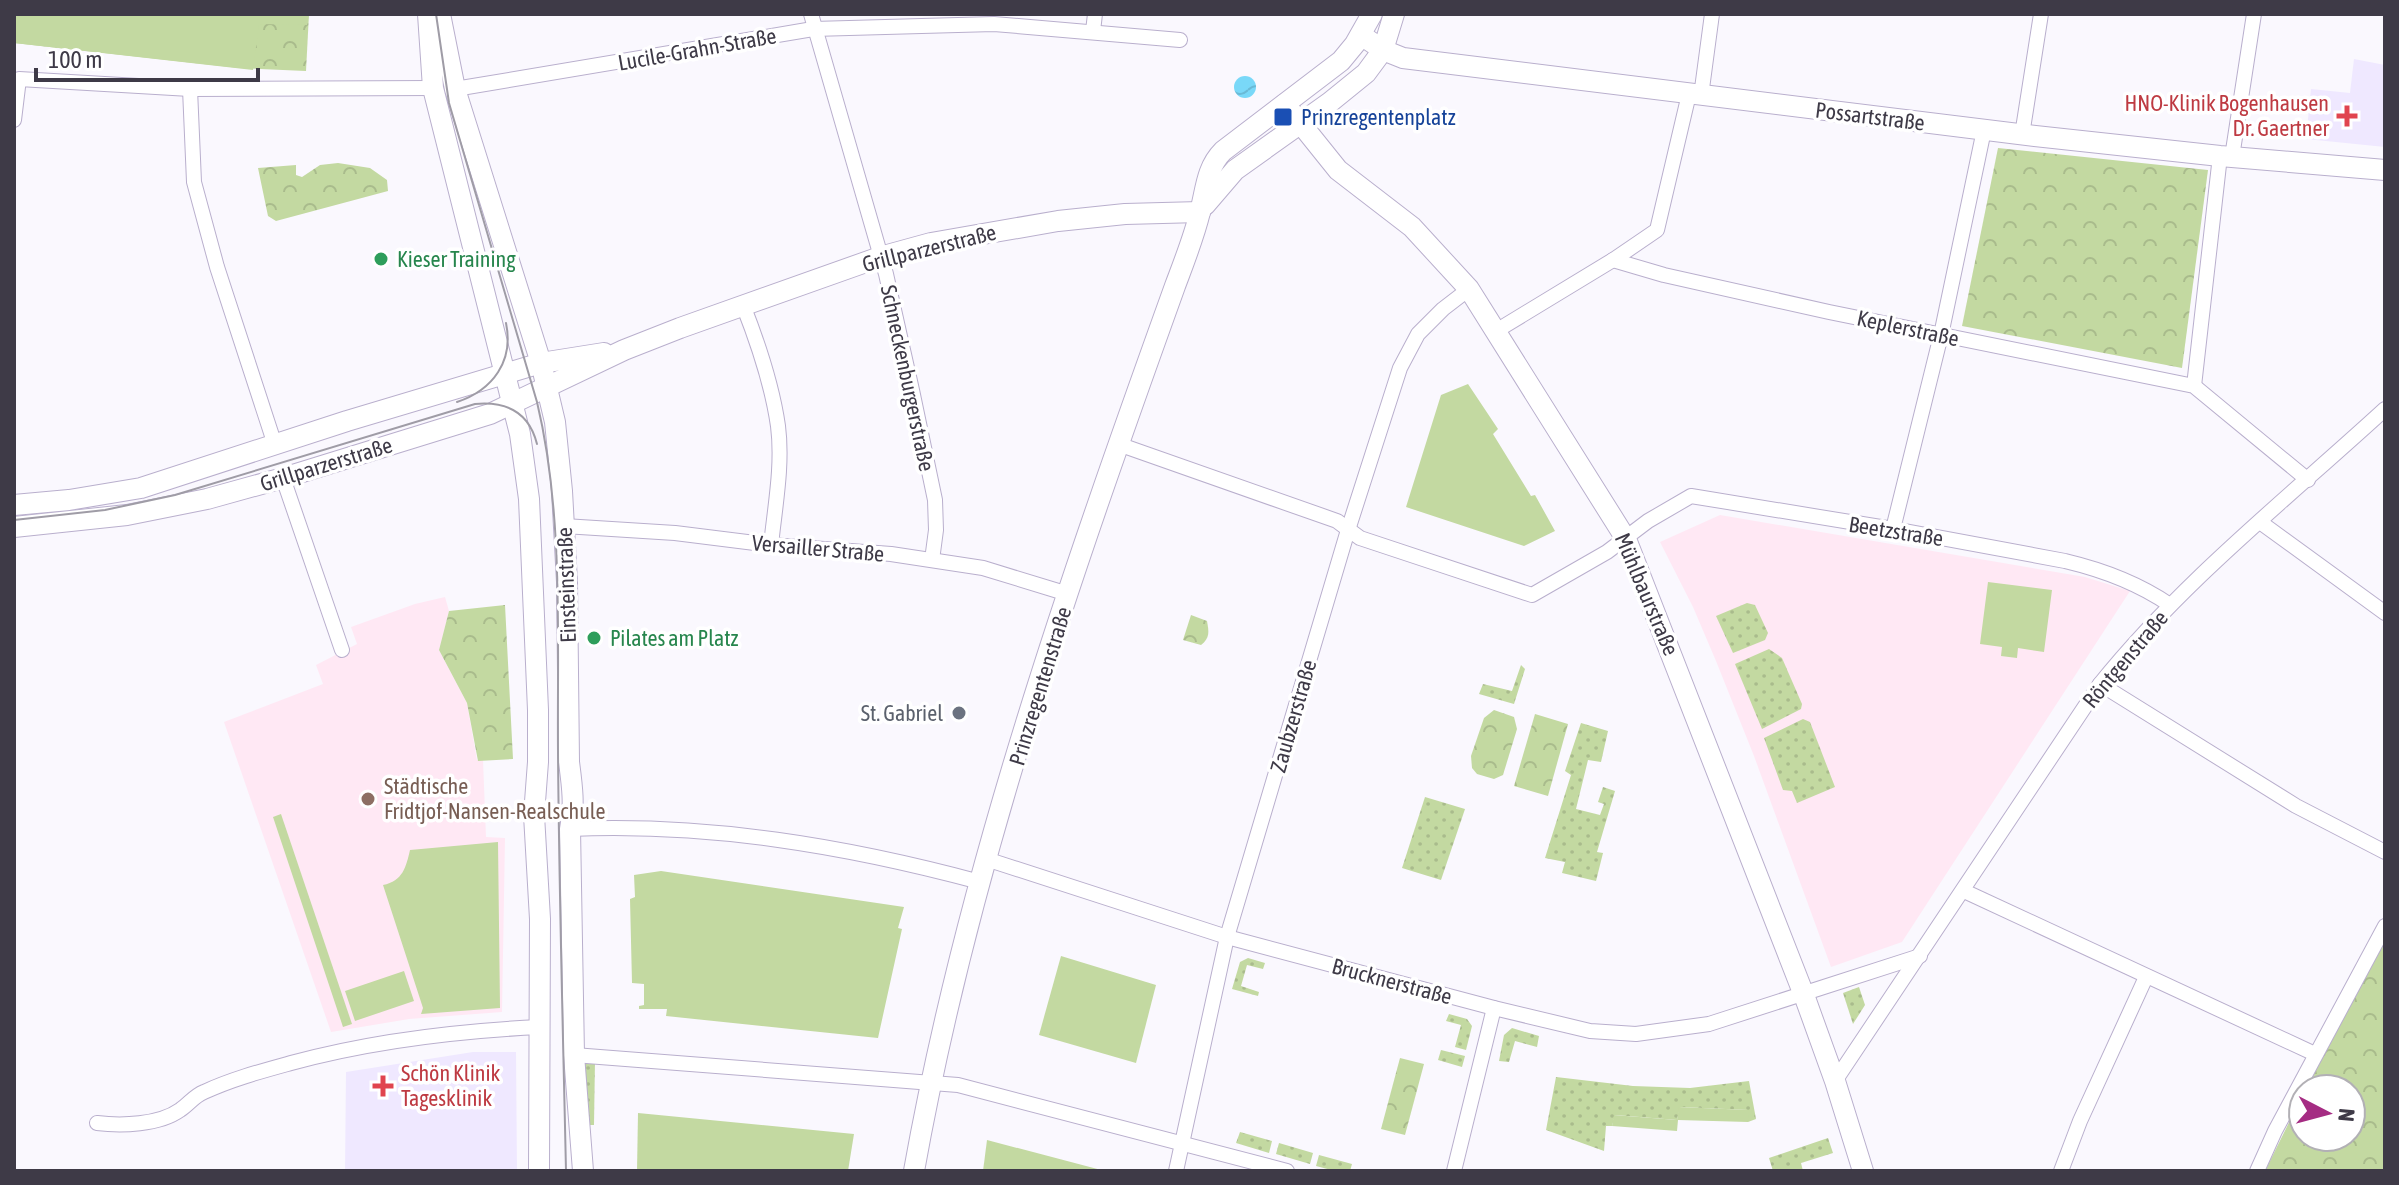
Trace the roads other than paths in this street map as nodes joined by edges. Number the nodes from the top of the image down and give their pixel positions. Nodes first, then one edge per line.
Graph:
1 (428, 14) edge
2 (440, 14) edge
3 (1095, 14) edge
4 (1372, 14) edge
5 (1394, 14) edge
6 (1712, 14) edge
7 (2041, 14) edge
8 (2254, 14) edge
9 (812, 22) edge
10 (1093, 31) junction
11 (1361, 35) junction
12 (1180, 40) dead end
13 (1383, 50) junction
14 (433, 88) junction
15 (190, 89) junction
16 (455, 89) junction
17 (1695, 95) junction
18 (1285, 104) junction
19 (14, 120) edge
20 (1299, 123) junction
21 (1984, 130) junction
22 (2022, 135) junction
23 (2226, 157) junction
24 (2385, 170) edge
25 (1200, 212) junction
26 (880, 257) junction
27 (1613, 260) junction
28 (1469, 289) junction
29 (743, 305) junction
30 (1496, 331) junction
31 (1941, 335) junction
32 (624, 350) junction
33 (541, 363) junction
34 (504, 374) junction
35 (2194, 386) junction
36 (548, 387) junction
37 (512, 403) junction
38 (2385, 409) edge
39 (1118, 444) junction
40 (275, 445) junction
41 (283, 478) junction
42 (2308, 480) junction
43 (14, 505) edge
44 (2260, 522) junction
45 (564, 526) junction
46 (14, 527) edge
47 (1893, 529) junction
48 (1348, 530) junction
49 (1626, 539) junction
50 (771, 545) junction
51 (932, 560) junction
52 (1068, 594) junction
53 (2170, 605) junction
54 (2385, 613) edge
55 (342, 650) dead end
56 (2100, 684) junction
57 (570, 829) junction
58 (2385, 852) edge
59 (986, 859) junction
60 (980, 882) junction
61 (1964, 891) junction
62 (2385, 926) edge
63 (1227, 937) junction
64 (1920, 956) junction
65 (2146, 977) junction
66 (1804, 995) junction
67 (1494, 1008) junction
68 (540, 1027) junction
69 (2315, 1054) junction
70 (574, 1055) junction
71 (1835, 1081) junction
72 (930, 1082) junction
73 (97, 1123) dead end
74 (1180, 1143) junction
75 (539, 1171) edge
76 (583, 1171) edge
77 (914, 1171) edge
78 (1176, 1171) edge
79 (1287, 1171) edge
80 (1454, 1171) edge
81 (1863, 1171) edge
82 (2061, 1171) edge
83 (2257, 1171) edge

1 - 14 main road, Einsteinstraße
2 - 16 main road, Einsteinstraße
3 - 10 street
4 - 11 main road, Prinzregentenstraße
5 - 13 main road, Prinzregentenstraße
6 - 17 street
7 - 22 street
8 - 23 street
9 - 10 street, Lucile-Grahn-Straße
9 - 16 street, Lucile-Grahn-Straße
9 - 26 street, Schneckenburgerstraße
10 - 12 street, Lucile-Grahn-Straße
11 - 13 main road, Possartstraße
11 - 18 main road, Prinzregentenstraße
13 - 17 main road, Possartstraße
13 - 20 main road, Prinzregentenstraße
14 - 15 street
14 - 34 main road, Einsteinstraße
15 - 19 street
15 - 40 street
16 - 33 main road, Einsteinstraße
17 - 21 main road, Possartstraße
17 - 27 street
18 - 20 main road, Mühlbaurstraße
18 - 25 main road, Prinzregentenstraße
20 - 25 main road, Prinzregentenstraße
20 - 28 main road, Mühlbaurstraße
21 - 22 main road, Possartstraße
21 - 31 street
22 - 23 main road, Possartstraße
23 - 24 main road, Possartstraße
23 - 35 street
25 - 26 main road, Grillparzerstraße
25 - 39 main road, Prinzregentenstraße
26 - 29 main road, Grillparzerstraße
26 - 51 street, Schneckenburgerstraße
27 - 30 street
27 - 31 street, Keplerstraße
28 - 30 main road, Mühlbaurstraße
28 - 48 street, Zaubzerstraße
29 - 32 main road, Grillparzerstraße
29 - 50 street
30 - 49 main road, Mühlbaurstraße
31 - 35 street, Keplerstraße
31 - 47 street
32 - 33 main road, Grillparzerstraße
32 - 36 main road, Grillparzerstraße
33 - 34 main road, Grillparzerstraße
33 - 36 main road, Einsteinstraße
34 - 37 main road, Einsteinstraße
34 - 40 main road, Grillparzerstraße
35 - 42 street, Keplerstraße
36 - 37 main road, Grillparzerstraße
36 - 45 main road, Einsteinstraße
37 - 41 main road, Grillparzerstraße
37 - 68 main road, Einsteinstraße
38 - 42 street, Röntgenstraße
39 - 48 street
39 - 52 main road, Prinzregentenstraße
40 - 43 main road, Grillparzerstraße
41 - 46 main road, Grillparzerstraße
41 - 55 street
42 - 44 street, Röntgenstraße
44 - 53 street, Röntgenstraße
44 - 54 street
45 - 50 street, Versailler Straße
45 - 57 main road, Einsteinstraße
47 - 49 street, Beetzstraße
47 - 53 street, Beetzstraße
48 - 49 street, Beetzstraße
48 - 63 street, Zaubzerstraße
49 - 66 main road, Mühlbaurstraße
50 - 51 street, Versailler Straße
51 - 52 street, Versailler Straße
52 - 59 main road, Prinzregentenstraße
53 - 56 street, Röntgenstraße
56 - 58 street
56 - 61 street, Röntgenstraße
57 - 60 street
57 - 70 main road, Einsteinstraße
59 - 60 main road, Prinzregentenstraße
59 - 63 street, Brucknerstraße
60 - 72 main road, Prinzregentenstraße
61 - 64 street, Röntgenstraße
61 - 65 street
62 - 69 street
63 - 67 street, Brucknerstraße
63 - 74 street, Zaubzerstraße
64 - 66 street
64 - 71 street, Röntgenstraße
65 - 69 street
65 - 82 street
66 - 67 street, Brucknerstraße
66 - 71 main road, Mühlbaurstraße
67 - 80 street
68 - 73 street
68 - 75 main road, Einsteinstraße
69 - 83 street
70 - 72 street
70 - 76 main road, Einsteinstraße
71 - 81 main road, Mühlbaurstraße
72 - 74 street
72 - 77 main road, Prinzregentenstraße
74 - 78 street, Zaubzerstraße
74 - 79 street

